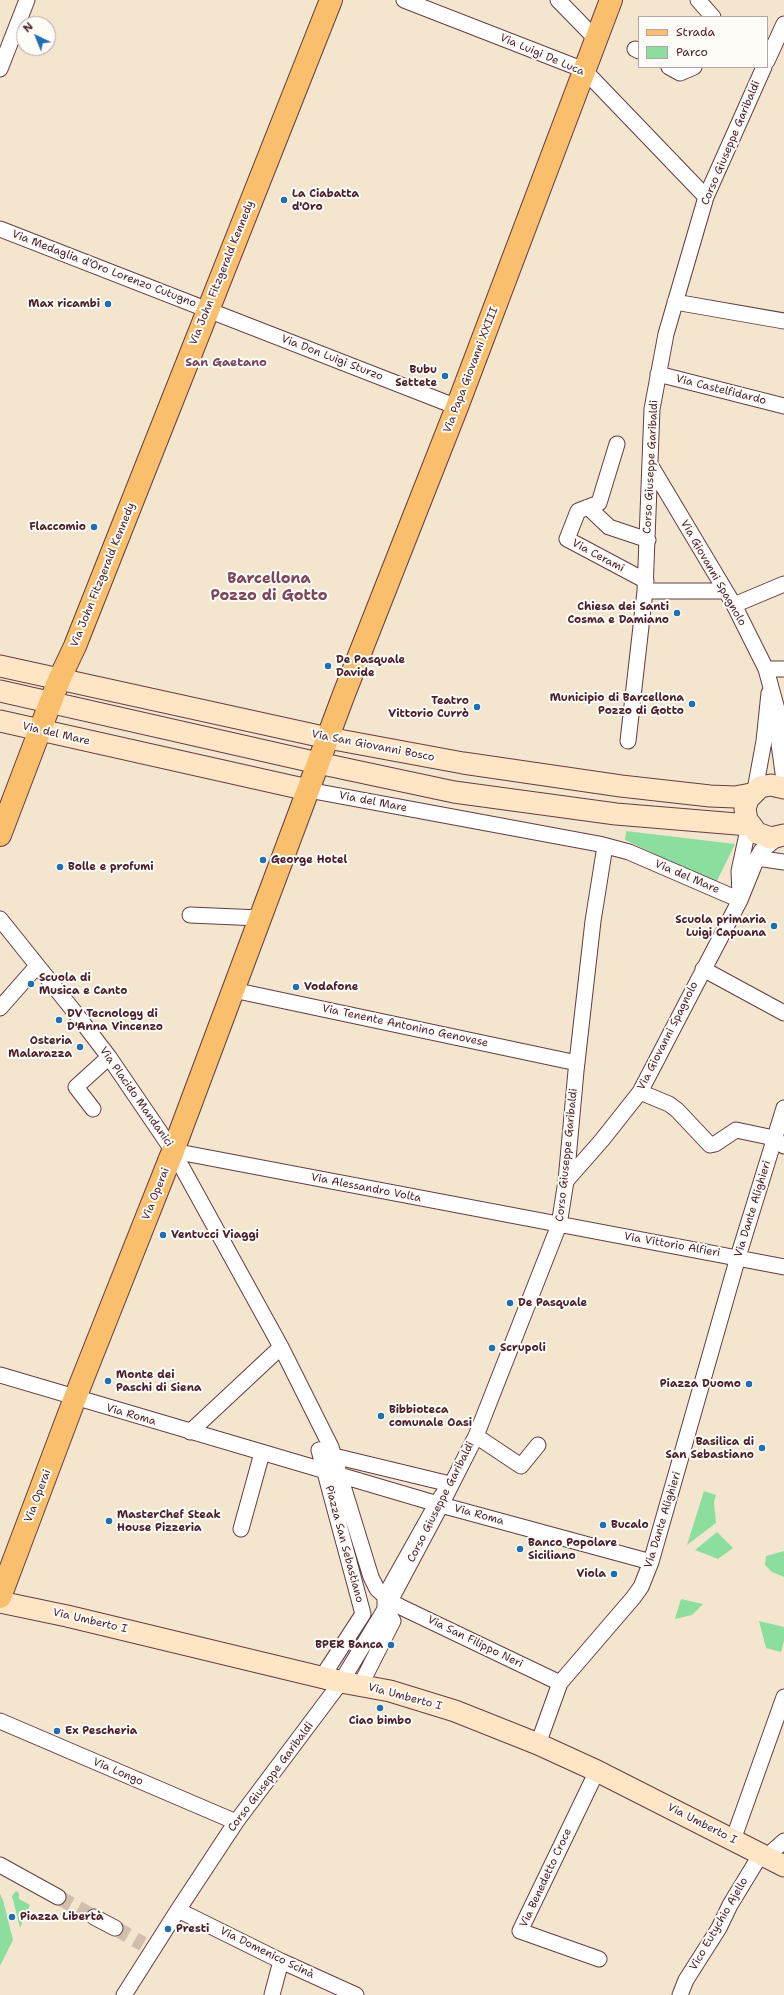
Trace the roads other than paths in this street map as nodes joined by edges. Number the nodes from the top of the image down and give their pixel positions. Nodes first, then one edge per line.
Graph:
1 (27, 0) edge
2 (331, 0) edge
3 (404, 0) edge
4 (558, 0) edge
5 (611, 0) edge
6 (698, 0) edge
7 (712, 16) edge
8 (784, 24) edge
9 (596, 39) junction
10 (780, 43) edge
11 (768, 58) edge
12 (671, 68) edge
13 (692, 68) edge
14 (761, 68) edge
15 (0, 69) edge
16 (584, 70) junction
17 (706, 197) junction
18 (0, 229) edge
19 (675, 302) junction
20 (207, 310) junction
21 (784, 321) edge
22 (658, 374) junction
23 (784, 406) edge
24 (457, 407) junction
25 (617, 444) dead end
26 (650, 466) junction
27 (588, 507) junction
28 (648, 540) junction
29 (784, 584) edge
30 (646, 586) junction
31 (725, 591) junction
32 (734, 605) junction
33 (0, 666) edge
34 (766, 669) junction
35 (784, 669) edge
36 (59, 680) junction
37 (770, 684) junction
38 (0, 691) edge
39 (50, 703) junction
40 (0, 721) edge
41 (40, 730) junction
42 (328, 738) junction
43 (628, 741) dead end
44 (318, 763) junction
45 (784, 780) edge
46 (784, 788) edge
47 (308, 790) junction
48 (753, 792) junction
49 (749, 825) junction
50 (0, 835) edge
51 (782, 835) edge
52 (605, 846) junction
53 (757, 858) junction
54 (784, 862) edge
55 (740, 900) junction
56 (190, 915) dead end
57 (260, 918) junction
58 (0, 919) edge
59 (37, 966) junction
60 (703, 969) junction
61 (233, 990) junction
62 (0, 1008) edge
63 (784, 1013) edge
64 (109, 1057) junction
65 (577, 1063) junction
66 (640, 1092) junction
67 (784, 1108) edge
68 (93, 1109) dead end
69 (779, 1142) edge
70 (173, 1151) junction
71 (566, 1181) junction
72 (559, 1225) junction
73 (738, 1257) junction
74 (784, 1267) edge
75 (281, 1347) junction
76 (0, 1376) edge
77 (75, 1398) junction
78 (317, 1417) joint
79 (190, 1432) junction
80 (476, 1436) junction
81 (538, 1445) dead end
82 (262, 1453) junction
83 (334, 1456) junction
84 (324, 1470) junction
85 (341, 1475) junction
86 (439, 1504) junction
87 (241, 1529) dead end
88 (651, 1562) junction
89 (0, 1597) edge
90 (0, 1602) edge
91 (386, 1602) junction
92 (343, 1680) junction
93 (560, 1684) junction
94 (784, 1697) edge
95 (0, 1721) edge
96 (538, 1744) junction
97 (597, 1771) junction
98 (236, 1822) junction
99 (733, 1840) junction
100 (784, 1840) edge
101 (763, 1856) junction
102 (0, 1865) edge
103 (784, 1866) edge
104 (58, 1896) tunnel mouth
105 (178, 1910) junction
106 (94, 1917) tunnel mouth
107 (115, 1928) tunnel mouth
108 (599, 1959) dead end
109 (281, 1961) junction
110 (124, 1995) edge
111 (272, 1995) edge
112 (356, 1995) edge
113 (680, 1995) edge

1 - 15 street
2 - 20 main road, Via John Fitzgerald Kennedy
3 - 16 street, Via Luigi De Luca
4 - 9 street
5 - 9 main road, Via Papa Giovanni XXIII
6 - 7 street
8 - 10 street, Corso Giuseppe Garibaldi
9 - 16 main road, Via Papa Giovanni XXIII
10 - 11 street, Corso Giuseppe Garibaldi
12 - 13 street
14 - 17 street, Corso Giuseppe Garibaldi
16 - 17 street, Via Luigi De Luca
16 - 24 main road, Via Papa Giovanni XXIII
17 - 19 street, Corso Giuseppe Garibaldi
18 - 20 street, Via Medaglia d'Oro Lorenzo Cutugno
19 - 21 street
19 - 22 street, Corso Giuseppe Garibaldi
20 - 24 street, Via Don Luigi Sturzo
20 - 36 main road, Via John Fitzgerald Kennedy
22 - 23 street, Via Castelfidardo
22 - 26 street, Corso Giuseppe Garibaldi
24 - 42 main road, Via Papa Giovanni XXIII
25 - 27 street, Via Cerami
26 - 28 street, Corso Giuseppe Garibaldi
26 - 31 street, Via Giovanni Spagnolo
27 - 28 street
27 - 30 street, Via Cerami
28 - 30 street, Corso Giuseppe Garibaldi
29 - 32 street
30 - 31 street
30 - 43 street, Corso Giuseppe Garibaldi
31 - 32 street, Via Giovanni Spagnolo
32 - 34 street, Via Giovanni Spagnolo
33 - 36 street, Via San Giovanni Bosco
34 - 35 street
34 - 37 street, Via Giovanni Spagnolo
36 - 39 main road, Via John Fitzgerald Kennedy
36 - 42 street, Via San Giovanni Bosco
37 - 45 street, Via Giovanni Spagnolo
37 - 48 street, Via Giovanni Spagnolo
38 - 39 street
39 - 41 main road, Via John Fitzgerald Kennedy
39 - 44 street
40 - 41 street, Via del Mare
41 - 47 street, Via del Mare
41 - 50 main road, Via John Fitzgerald Kennedy
42 - 44 main road, Via Papa Giovanni XXIII
42 - 48 street, Via San Giovanni Bosco
44 - 47 main road, Via Operai
44 - 49 street
46 - 48 street, Via San Giovanni Bosco
47 - 52 street, Via del Mare
47 - 57 main road, Via Operai
48 - 49 street
49 - 51 street
49 - 55 street
51 - 53 street, Via Giovanni Spagnolo
52 - 55 street, Via del Mare
52 - 65 street, Corso Giuseppe Garibaldi
53 - 54 street
53 - 55 street, Via Giovanni Spagnolo
55 - 60 street, Via Giovanni Spagnolo
56 - 57 street
57 - 61 main road, Via Operai
58 - 59 street, Via Placido Mandanici
59 - 62 street
59 - 64 street, Via Placido Mandanici
60 - 63 street
60 - 66 street, Via Giovanni Spagnolo
61 - 65 street, Via Tenente Antonino Genovese
61 - 70 main road, Via Operai
64 - 68 street
64 - 70 street, Via Placido Mandanici
65 - 71 street, Corso Giuseppe Garibaldi
66 - 69 street
66 - 71 street, Via Giovanni Spagnolo
67 - 69 street, Via Dante Alighieri
69 - 73 street, Via Dante Alighieri
70 - 72 street, Via Alessandro Volta
70 - 75 street, Via Placido Mandanici
70 - 77 main road, Via Operai
71 - 72 street, Corso Giuseppe Garibaldi
72 - 73 street, Via Vittorio Alfieri
72 - 80 street, Corso Giuseppe Garibaldi
73 - 74 street, Via Vittorio Alfieri
73 - 88 street, Via Dante Alighieri
75 - 78 street, Via Placido Mandanici
75 - 79 street
76 - 77 street, Via Roma
77 - 79 street, Via Roma
77 - 89 main road, Via Operai
78 - 83 street, Piazza San Sebastiano
79 - 82 street, Via Roma
80 - 81 street
80 - 86 street, Corso Giuseppe Garibaldi
82 - 84 street, Via Roma
82 - 87 street
83 - 84 street, Piazza San Sebastiano
83 - 85 street, Piazza San Sebastiano
83 - 86 street, Piazza San Sebastiano
84 - 85 street, Via Roma
84 - 92 street, Piazza San Sebastiano
85 - 86 street, Via Roma
85 - 91 street, Piazza San Sebastiano
86 - 88 street, Via Roma
86 - 91 street, Corso Giuseppe Garibaldi
88 - 93 street, Via Dante Alighieri
90 - 92 street, Via Umberto I
91 - 92 street, Corso Giuseppe Garibaldi
91 - 93 street, Via San Filippo Neri
92 - 96 street, Via Umberto I
92 - 98 street, Corso Giuseppe Garibaldi
93 - 96 street, Via Dante Alighieri
94 - 99 street
95 - 98 street, Via Longo
96 - 97 street, Via Umberto I
97 - 99 street, Via Umberto I
97 - 108 street, Via Benedetto Croce
98 - 105 street, Corso Giuseppe Garibaldi
99 - 101 street, Via Umberto I
100 - 101 street, Vico Eutychio Ajello
101 - 103 street, Via Umberto I
101 - 113 street, Vico Eutychio Ajello
102 - 104 street
105 - 109 street, Via Domenico Scinà
105 - 110 street, Corso Giuseppe Garibaldi
106 - 107 street
109 - 111 street
109 - 112 street, Via Domenico Scinà

